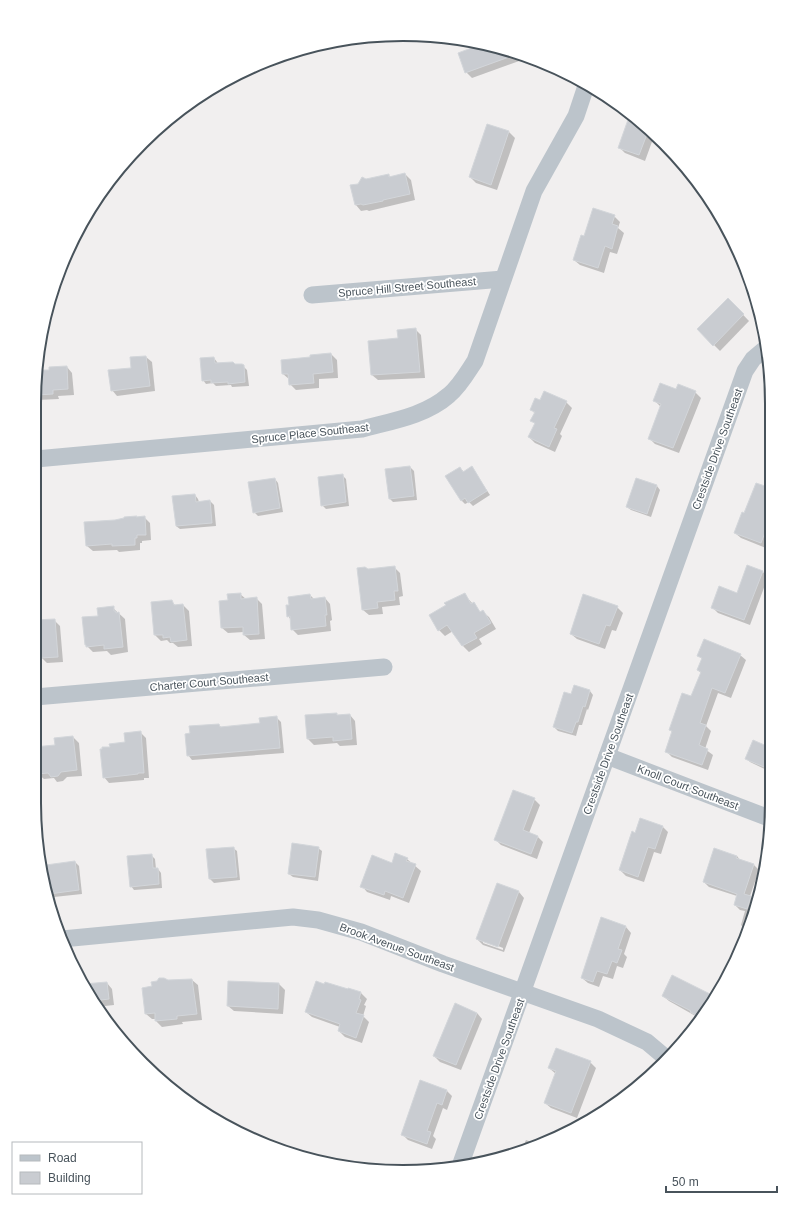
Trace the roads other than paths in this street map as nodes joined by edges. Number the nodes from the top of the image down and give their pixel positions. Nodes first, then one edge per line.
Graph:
1 (585, 90) edge
2 (503, 280) junction
3 (312, 295) dead end
4 (761, 352) edge
5 (41, 458) edge
6 (384, 667) dead end
7 (41, 696) edge
8 (607, 756) junction
9 (764, 816) edge
10 (68, 938) edge
11 (523, 992) junction
12 (663, 1055) edge
13 (462, 1160) edge

1 - 2 street, Spruce Place Southeast
2 - 3 street, Spruce Hill Street Southeast
2 - 5 street, Spruce Place Southeast
4 - 8 street, Crestside Drive Southeast
6 - 7 street, Charter Court Southeast
8 - 9 street, Knoll Court Southeast
8 - 11 street, Crestside Drive Southeast
10 - 11 street, Brook Avenue Southeast
11 - 12 street, Brook Avenue Southeast
11 - 13 street, Crestside Drive Southeast

